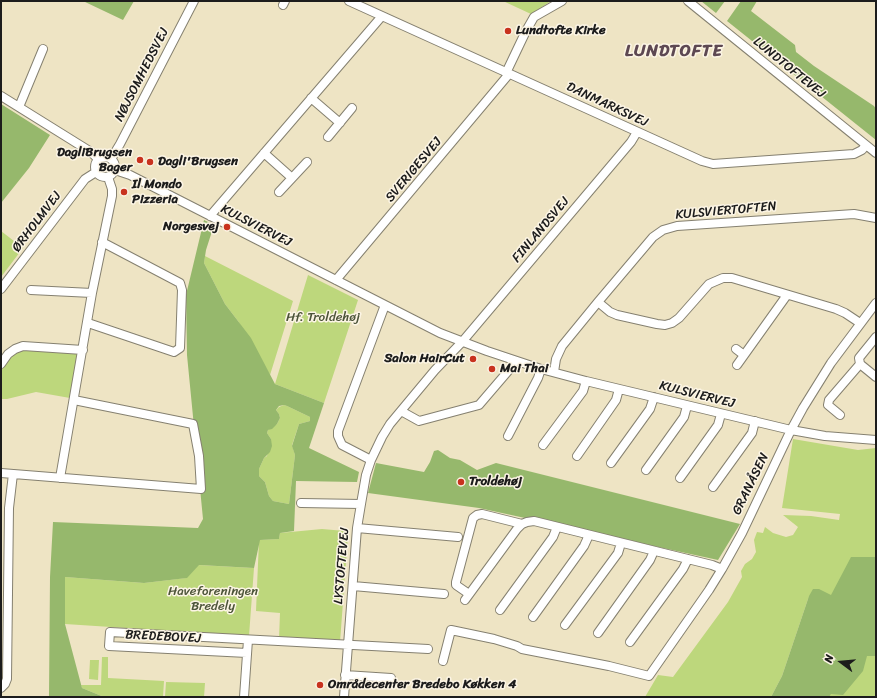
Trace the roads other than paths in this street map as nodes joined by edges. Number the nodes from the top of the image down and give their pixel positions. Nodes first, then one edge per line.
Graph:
1 (194, 1) edge
2 (348, 1) edge
3 (562, 1) edge
4 (688, 1) edge
5 (382, 16) junction
6 (43, 49) dead end
7 (508, 74) junction
8 (1, 96) edge
9 (311, 98) junction
10 (19, 107) junction
11 (352, 108) dead end
12 (340, 123) junction
13 (637, 132) junction
14 (328, 137) dead end
15 (866, 145) junction
16 (264, 153) junction
17 (876, 154) edge
18 (111, 159) junction
19 (98, 160) junction
20 (307, 162) dead end
21 (115, 170) junction
22 (96, 172) junction
23 (108, 177) junction
24 (292, 178) junction
25 (279, 192) dead end
26 (210, 216) junction
27 (876, 218) edge
28 (102, 242) junction
29 (336, 280) junction
30 (1, 289) edge
31 (32, 290) dead end
32 (92, 293) junction
33 (787, 295) junction
34 (598, 302) junction
35 (876, 303) edge
36 (385, 305) junction
37 (88, 323) junction
38 (860, 323) junction
39 (876, 337) edge
40 (462, 342) junction
41 (83, 350) junction
42 (736, 350) dead end
43 (744, 355) junction
44 (515, 361) junction
45 (1, 364) edge
46 (860, 364) junction
47 (737, 365) dead end
48 (541, 369) junction
49 (554, 372) junction
50 (876, 377) edge
51 (586, 381) junction
52 (619, 389) junction
53 (654, 397) junction
54 (74, 400) junction
55 (687, 406) junction
56 (401, 411) junction
57 (722, 414) junction
58 (840, 415) dead end
59 (755, 422) junction
60 (791, 430) junction
61 (508, 436) dead end
62 (876, 440) edge
63 (543, 445) dead end
64 (577, 456) dead end
65 (371, 460) junction
66 (611, 463) dead end
67 (646, 470) dead end
68 (1, 473) edge
69 (13, 474) junction
70 (60, 478) junction
71 (680, 478) dead end
72 (713, 487) dead end
73 (301, 503) dead end
74 (360, 504) junction
75 (522, 524) junction
76 (557, 527) junction
77 (357, 528) junction
78 (589, 535) junction
79 (458, 537) dead end
80 (621, 543) junction
81 (654, 551) junction
82 (688, 559) junction
83 (722, 569) junction
84 (353, 586) junction
85 (444, 594) dead end
86 (500, 610) dead end
87 (532, 618) dead end
88 (565, 625) dead end
89 (598, 633) dead end
90 (248, 640) junction
91 (630, 642) dead end
92 (348, 645) junction
93 (428, 649) dead end
94 (247, 653) junction
95 (443, 661) dead end
96 (345, 675) junction
97 (391, 678) dead end
98 (1, 688) edge
99 (244, 697) edge
100 (344, 697) edge

1 - 18 street, NØJSOMHEDSVEJ
2 - 5 street, DANMARKSVEJ
3 - 7 street, SVERIGESVEJ
4 - 15 street, LUNDTOFTEVEJ
5 - 7 street, DANMARKSVEJ
5 - 9 street
6 - 10 street
7 - 13 street, DANMARKSVEJ
7 - 29 street, SVERIGESVEJ
8 - 10 street
9 - 12 street
9 - 16 street
10 - 19 street
11 - 12 street
12 - 14 street
13 - 15 street, DANMARKSVEJ
13 - 40 street, FINLANDSVEJ
15 - 17 street, LUNDTOFTEVEJ
16 - 24 street
16 - 26 street
18 - 19 street
18 - 21 street
19 - 22 street
20 - 24 street
21 - 23 street
21 - 26 street, KULSVIERVEJ
22 - 23 street
22 - 30 street, ØRHOLMVEJ
23 - 28 street
24 - 25 street
26 - 29 street, KULSVIERVEJ
27 - 34 street, KULSVIERTOFTEN
28 - 32 street
28 - 37 street
29 - 36 street, KULSVIERVEJ
31 - 32 street
32 - 37 street
33 - 34 street
33 - 38 street
33 - 43 street
34 - 49 street, KULSVIERTOFTEN
35 - 38 street, GRANÅSEN
36 - 40 street, KULSVIERVEJ
36 - 65 street
37 - 41 street
38 - 60 street, GRANÅSEN
39 - 46 street
40 - 44 street, KULSVIERVEJ
40 - 56 street, LYSTOFTEVEJ
41 - 45 street
41 - 54 street
42 - 43 street
43 - 47 street
44 - 48 street, KULSVIERVEJ
44 - 56 street
46 - 50 street
46 - 58 street
48 - 49 street, KULSVIERVEJ
48 - 61 street
49 - 51 street, KULSVIERVEJ
51 - 52 street, KULSVIERVEJ
51 - 63 street
52 - 53 street, KULSVIERVEJ
52 - 64 street
53 - 55 street, KULSVIERVEJ
53 - 66 street
54 - 70 street
54 - 70 street
55 - 57 street, KULSVIERVEJ
55 - 67 street
56 - 65 street, LYSTOFTEVEJ
57 - 59 street, KULSVIERVEJ
57 - 71 street
59 - 60 street, KULSVIERVEJ
59 - 72 street
60 - 62 street, KULSVIERVEJ
60 - 83 street, GRANÅSEN
65 - 74 street, LYSTOFTEVEJ
68 - 69 street
69 - 70 street
69 - 98 street
73 - 74 street
74 - 77 street, LYSTOFTEVEJ
75 - 75 street
75 - 76 street
76 - 78 street
76 - 86 street
77 - 79 street
77 - 84 street, LYSTOFTEVEJ
78 - 80 street
78 - 87 street
80 - 81 street
80 - 88 street
81 - 82 street
81 - 89 street
82 - 83 street
82 - 91 street
83 - 95 street, GRANÅSEN
84 - 85 street
84 - 92 street, LYSTOFTEVEJ
90 - 92 street, BREDEBOVEJ
90 - 94 street
90 - 94 street, BREDEBOVEJ
92 - 93 street, BREDEBOVEJ
92 - 96 street, LYSTOFTEVEJ
94 - 99 street
96 - 97 street
96 - 100 street, LYSTOFTEVEJ

